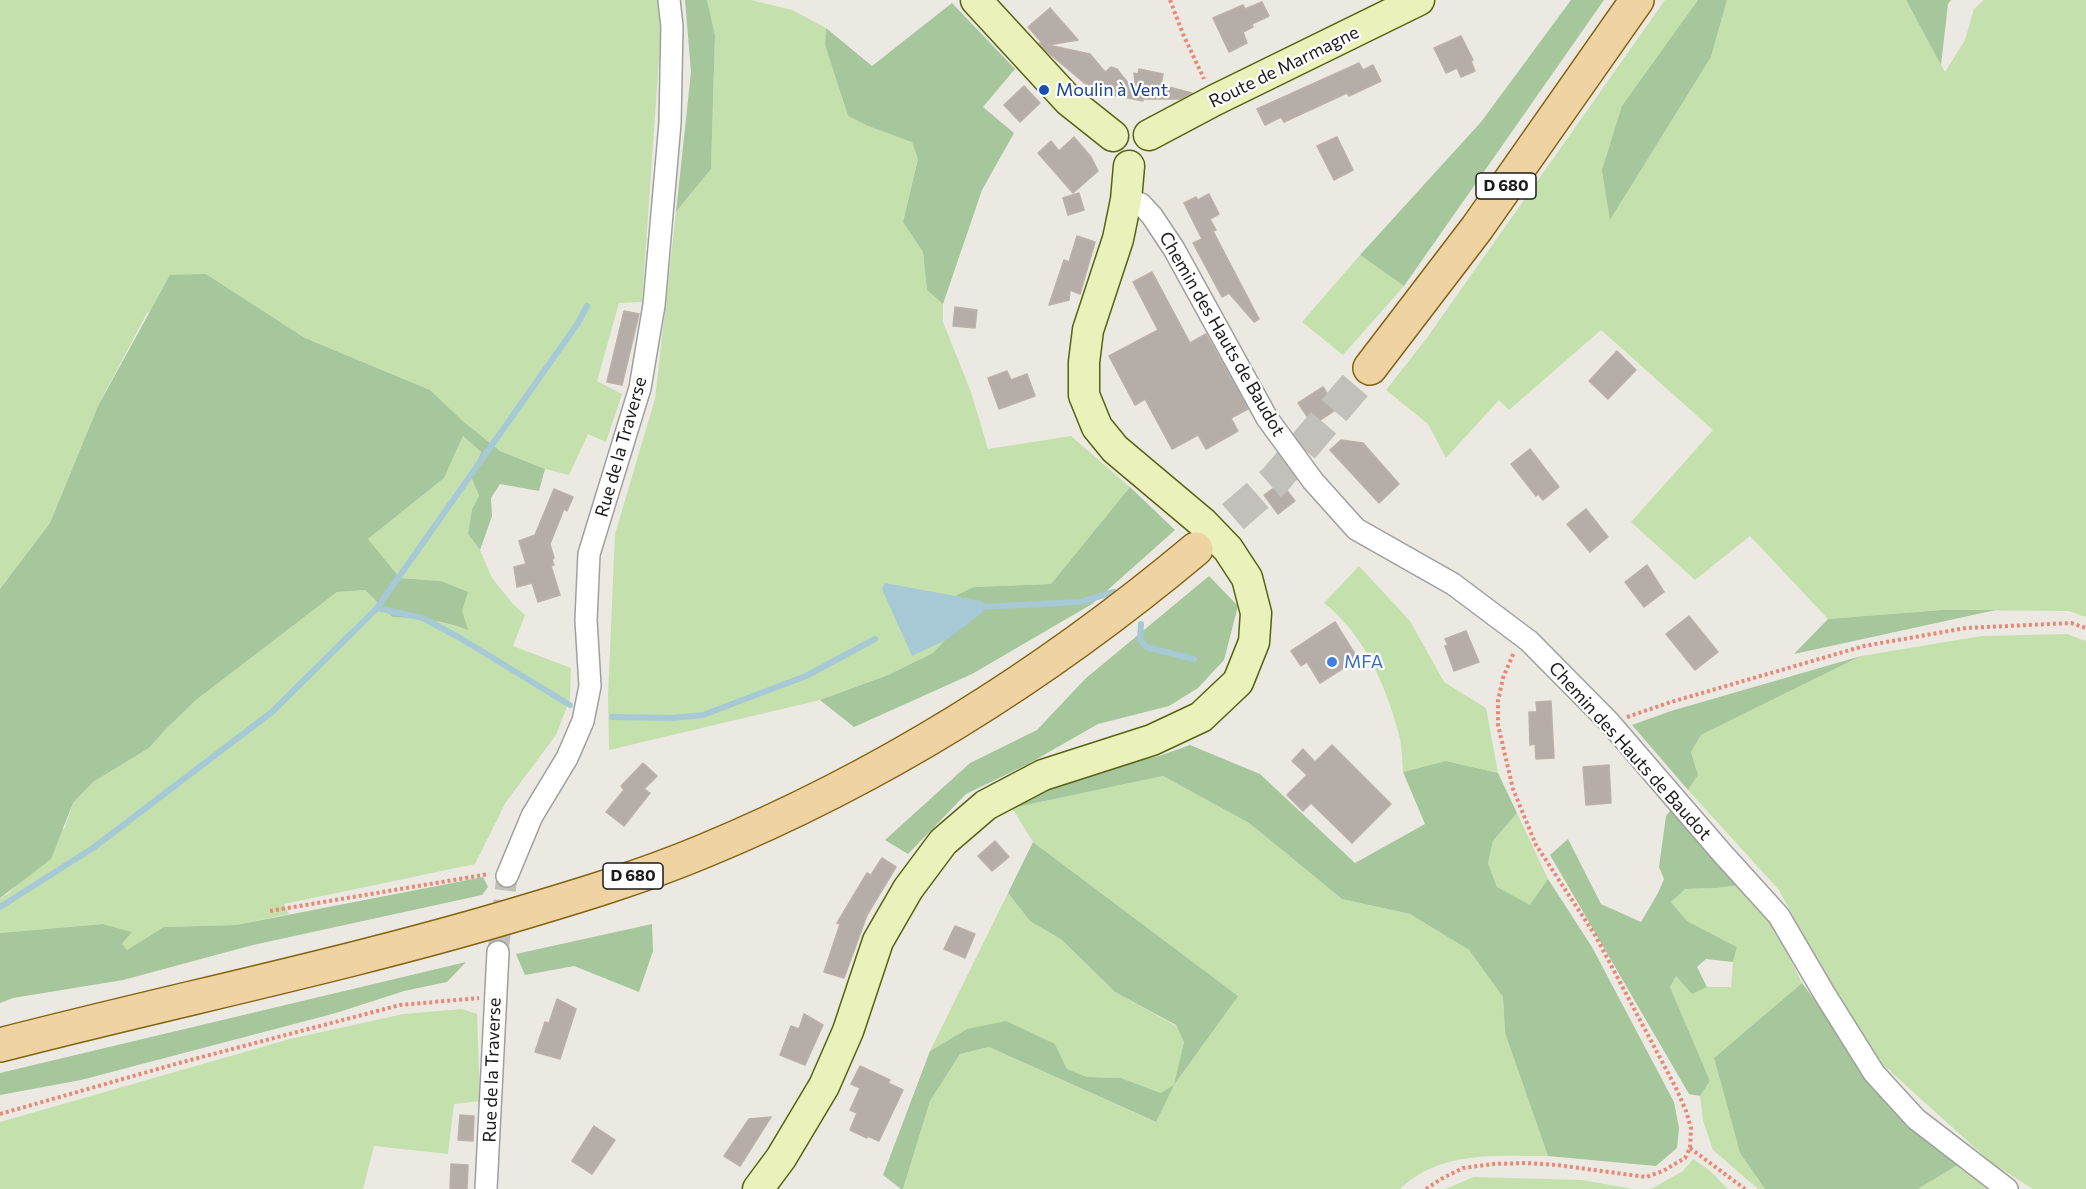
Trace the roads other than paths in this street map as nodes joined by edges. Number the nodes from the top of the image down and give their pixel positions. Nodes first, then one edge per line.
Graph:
1 (669, 0) edge
2 (976, 0) edge
3 (1419, 0) edge
4 (1637, 0) edge
5 (1149, 135) junction
6 (1113, 136) junction
7 (1129, 165) junction
8 (1126, 200) junction
9 (1370, 368) tunnel mouth
10 (1196, 549) tunnel mouth
11 (509, 873) tunnel mouth
12 (498, 952) tunnel mouth
13 (0, 1045) edge
14 (486, 1189) edge
15 (759, 1189) edge
16 (2007, 1189) edge

1 - 11 street, Rue de la Traverse
2 - 6 main road
3 - 5 main road, Route de Marmagne
4 - 9 main road, D 680
5 - 6 main road
5 - 7 main road
6 - 7 main road
7 - 8 main road
8 - 15 main road
8 - 16 street, Chemin des Hauts de Baudot
10 - 13 main road, D 680
12 - 14 street, Rue de la Traverse

